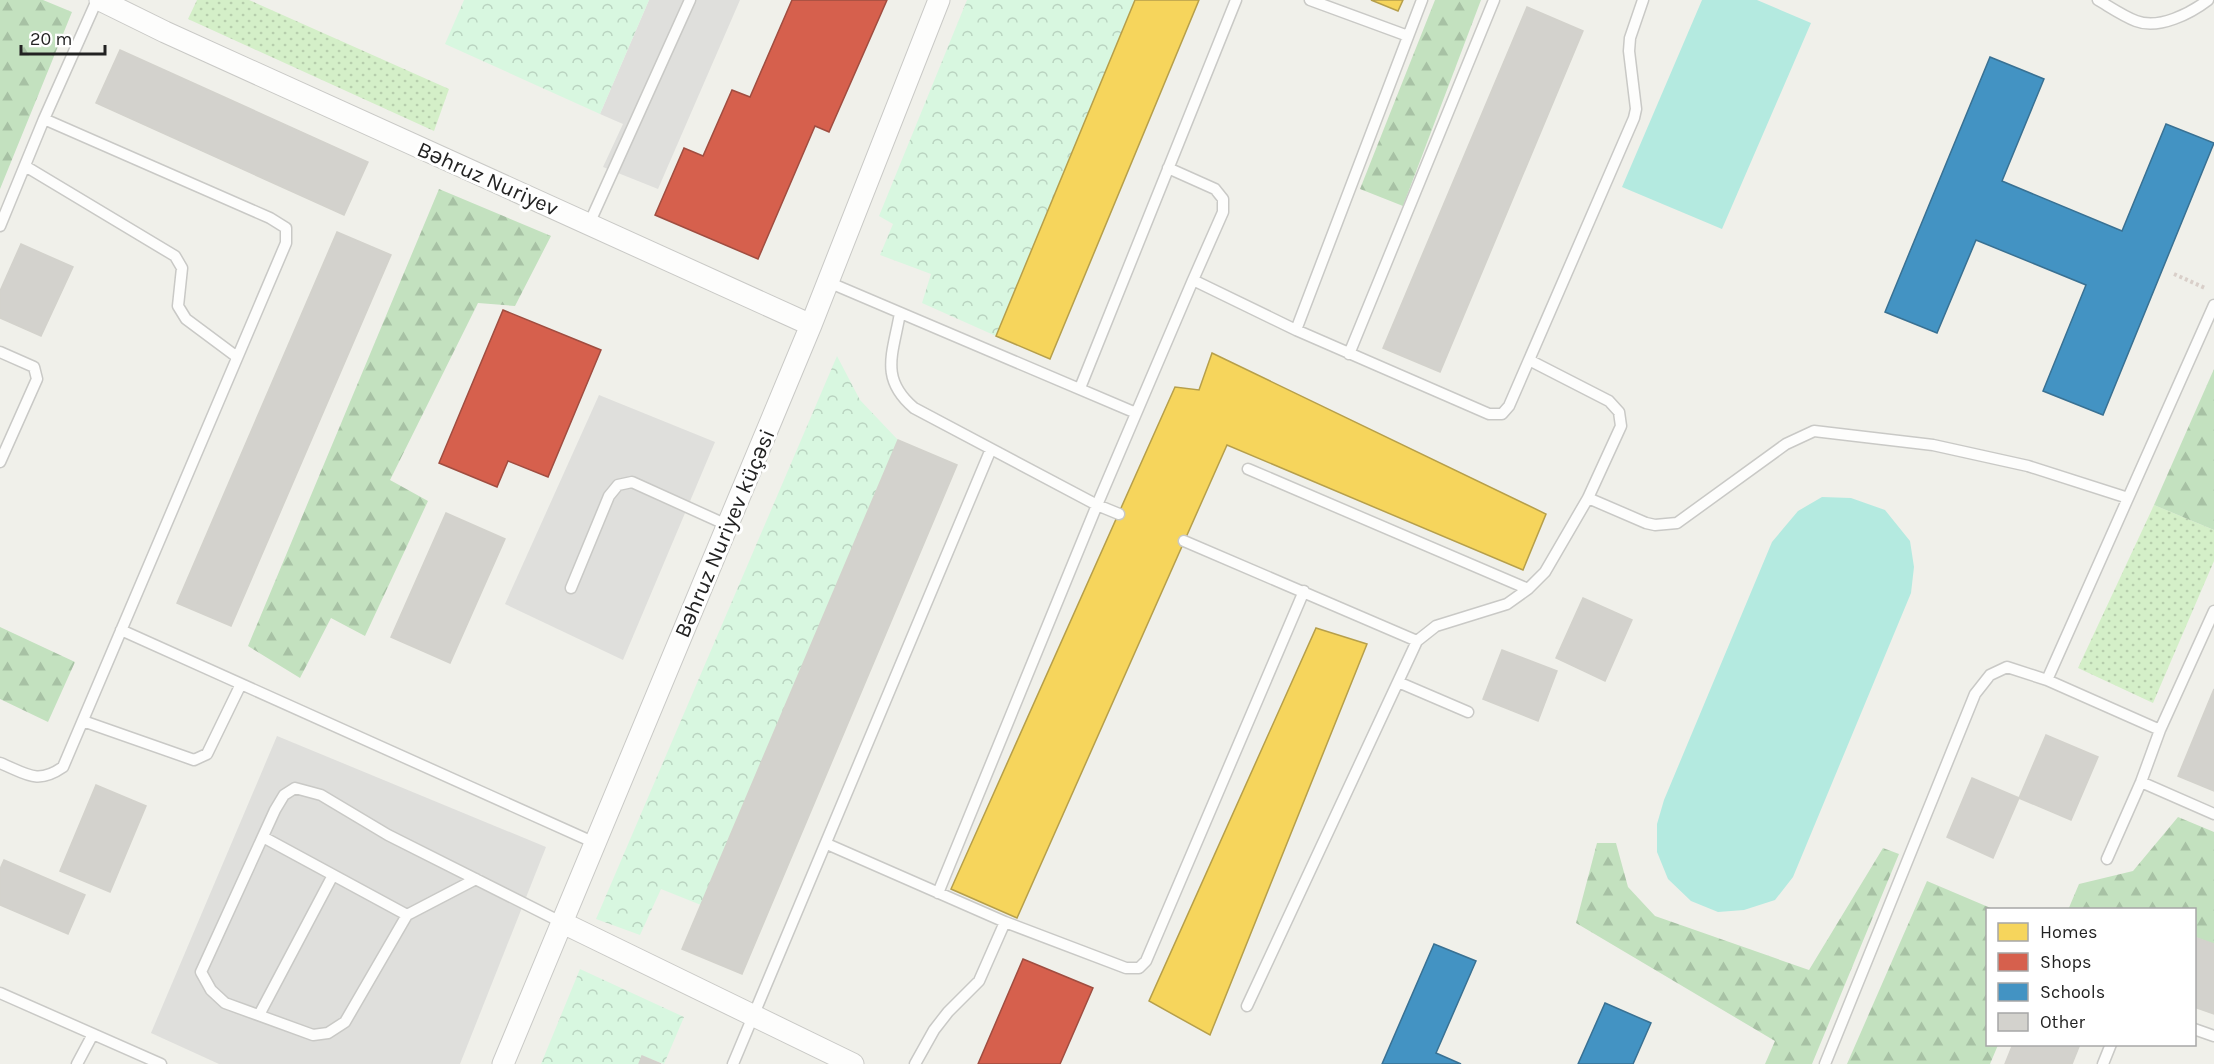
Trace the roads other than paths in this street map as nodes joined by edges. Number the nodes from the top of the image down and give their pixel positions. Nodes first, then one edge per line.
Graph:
1 (98, 0) edge
2 (690, 0) edge
3 (939, 0) edge
4 (1236, 0) edge
5 (1310, 0) edge
6 (1422, 0) edge
7 (1494, 0) edge
8 (1643, 0) edge
9 (2098, 0) edge
10 (2208, 0) edge
11 (1408, 36) junction
12 (44, 119) junction
13 (24, 166) junction
14 (1168, 168) junction
15 (590, 224) junction
16 (0, 226) edge
17 (1193, 280) junction
18 (828, 282) junction
19 (2214, 305) edge
20 (900, 313) junction
21 (811, 325) junction
22 (2210, 327) edge
23 (1296, 330) junction
24 (0, 352) edge
25 (1349, 354) junction
26 (237, 357) junction
27 (1529, 360) junction
28 (1080, 388) junction
29 (1136, 412) junction
30 (991, 449) junction
31 (0, 462) edge
32 (1248, 469) dead end
33 (1588, 498) junction
34 (2128, 498) junction
35 (1097, 505) junction
36 (1119, 514) dead end
37 (727, 525) junction
38 (1185, 541) dead end
39 (571, 588) dead end
40 (1528, 589) junction
41 (1304, 591) junction
42 (2214, 611) edge
43 (121, 630) junction
44 (1417, 641) junction
45 (2047, 680) junction
46 (1398, 682) junction
47 (241, 684) junction
48 (1468, 712) dead end
49 (83, 721) junction
50 (2160, 730) junction
51 (0, 763) edge
52 (2141, 782) junction
53 (2214, 814) edge
54 (263, 837) junction
55 (595, 843) junction
56 (827, 844) junction
57 (2107, 859) dead end
58 (333, 875) junction
59 (476, 879) junction
60 (938, 893) junction
61 (407, 915) junction
62 (561, 922) junction
63 (1005, 922) junction
64 (0, 993) edge
65 (1246, 1006) dead end
66 (259, 1016) junction
67 (754, 1016) junction
68 (2196, 1030) edge
69 (93, 1034) junction
70 (2214, 1036) edge
71 (2110, 1046) edge
72 (77, 1064) edge
73 (161, 1064) edge
74 (503, 1064) edge
75 (733, 1064) edge
76 (853, 1064) edge
77 (915, 1064) edge
78 (1825, 1064) edge
79 (2103, 1064) edge

1 - 12 lane
1 - 15 street, Bəhruz Nuriyev
2 - 15 lane
3 - 18 street, Bəhruz Nuriyev küçəsi
4 - 14 lane
5 - 11 lane
6 - 11 lane
7 - 25 lane
8 - 27 lane
9 - 10 lane
11 - 23 lane
12 - 13 lane
12 - 26 lane
13 - 16 lane
13 - 26 lane
14 - 17 lane
14 - 28 lane
15 - 21 street, Bəhruz Nuriyev
17 - 23 lane
17 - 29 lane
18 - 20 lane
18 - 21 street, Bəhruz Nuriyev küçəsi
19 - 22 lane
20 - 28 lane
20 - 30 lane
21 - 37 street, Bəhruz Nuriyev küçəsi
22 - 34 lane
23 - 25 lane
24 - 31 lane
25 - 27 lane
26 - 43 lane
27 - 33 lane
28 - 29 lane
29 - 35 lane
30 - 35 lane
30 - 56 lane
32 - 40 lane
33 - 34 lane
33 - 40 lane
34 - 45 lane
35 - 36 lane
35 - 60 lane
37 - 39 lane
37 - 55 street, Bəhruz Nuriyev küçəsi
38 - 41 lane
40 - 44 lane
41 - 44 lane
41 - 63 lane
42 - 50 lane
43 - 47 lane
43 - 49 lane
44 - 46 lane
45 - 50 lane
45 - 78 lane
46 - 48 lane
46 - 65 lane
47 - 49 lane
47 - 55 lane
49 - 51 lane
50 - 52 lane
52 - 53 lane
52 - 57 lane
54 - 58 lane
54 - 59 lane
54 - 66 lane
55 - 62 street, Bəhruz Nuriyev küçəsi
56 - 60 lane
56 - 67 lane
58 - 61 lane
58 - 66 lane
59 - 61 lane
59 - 62 lane
60 - 63 lane
61 - 66 lane
62 - 67 street
62 - 74 street, Bəhruz Nuriyev küçəsi
63 - 77 lane
64 - 69 lane
67 - 75 lane
67 - 76 street
68 - 70 lane
69 - 72 lane
69 - 73 lane
71 - 79 lane

